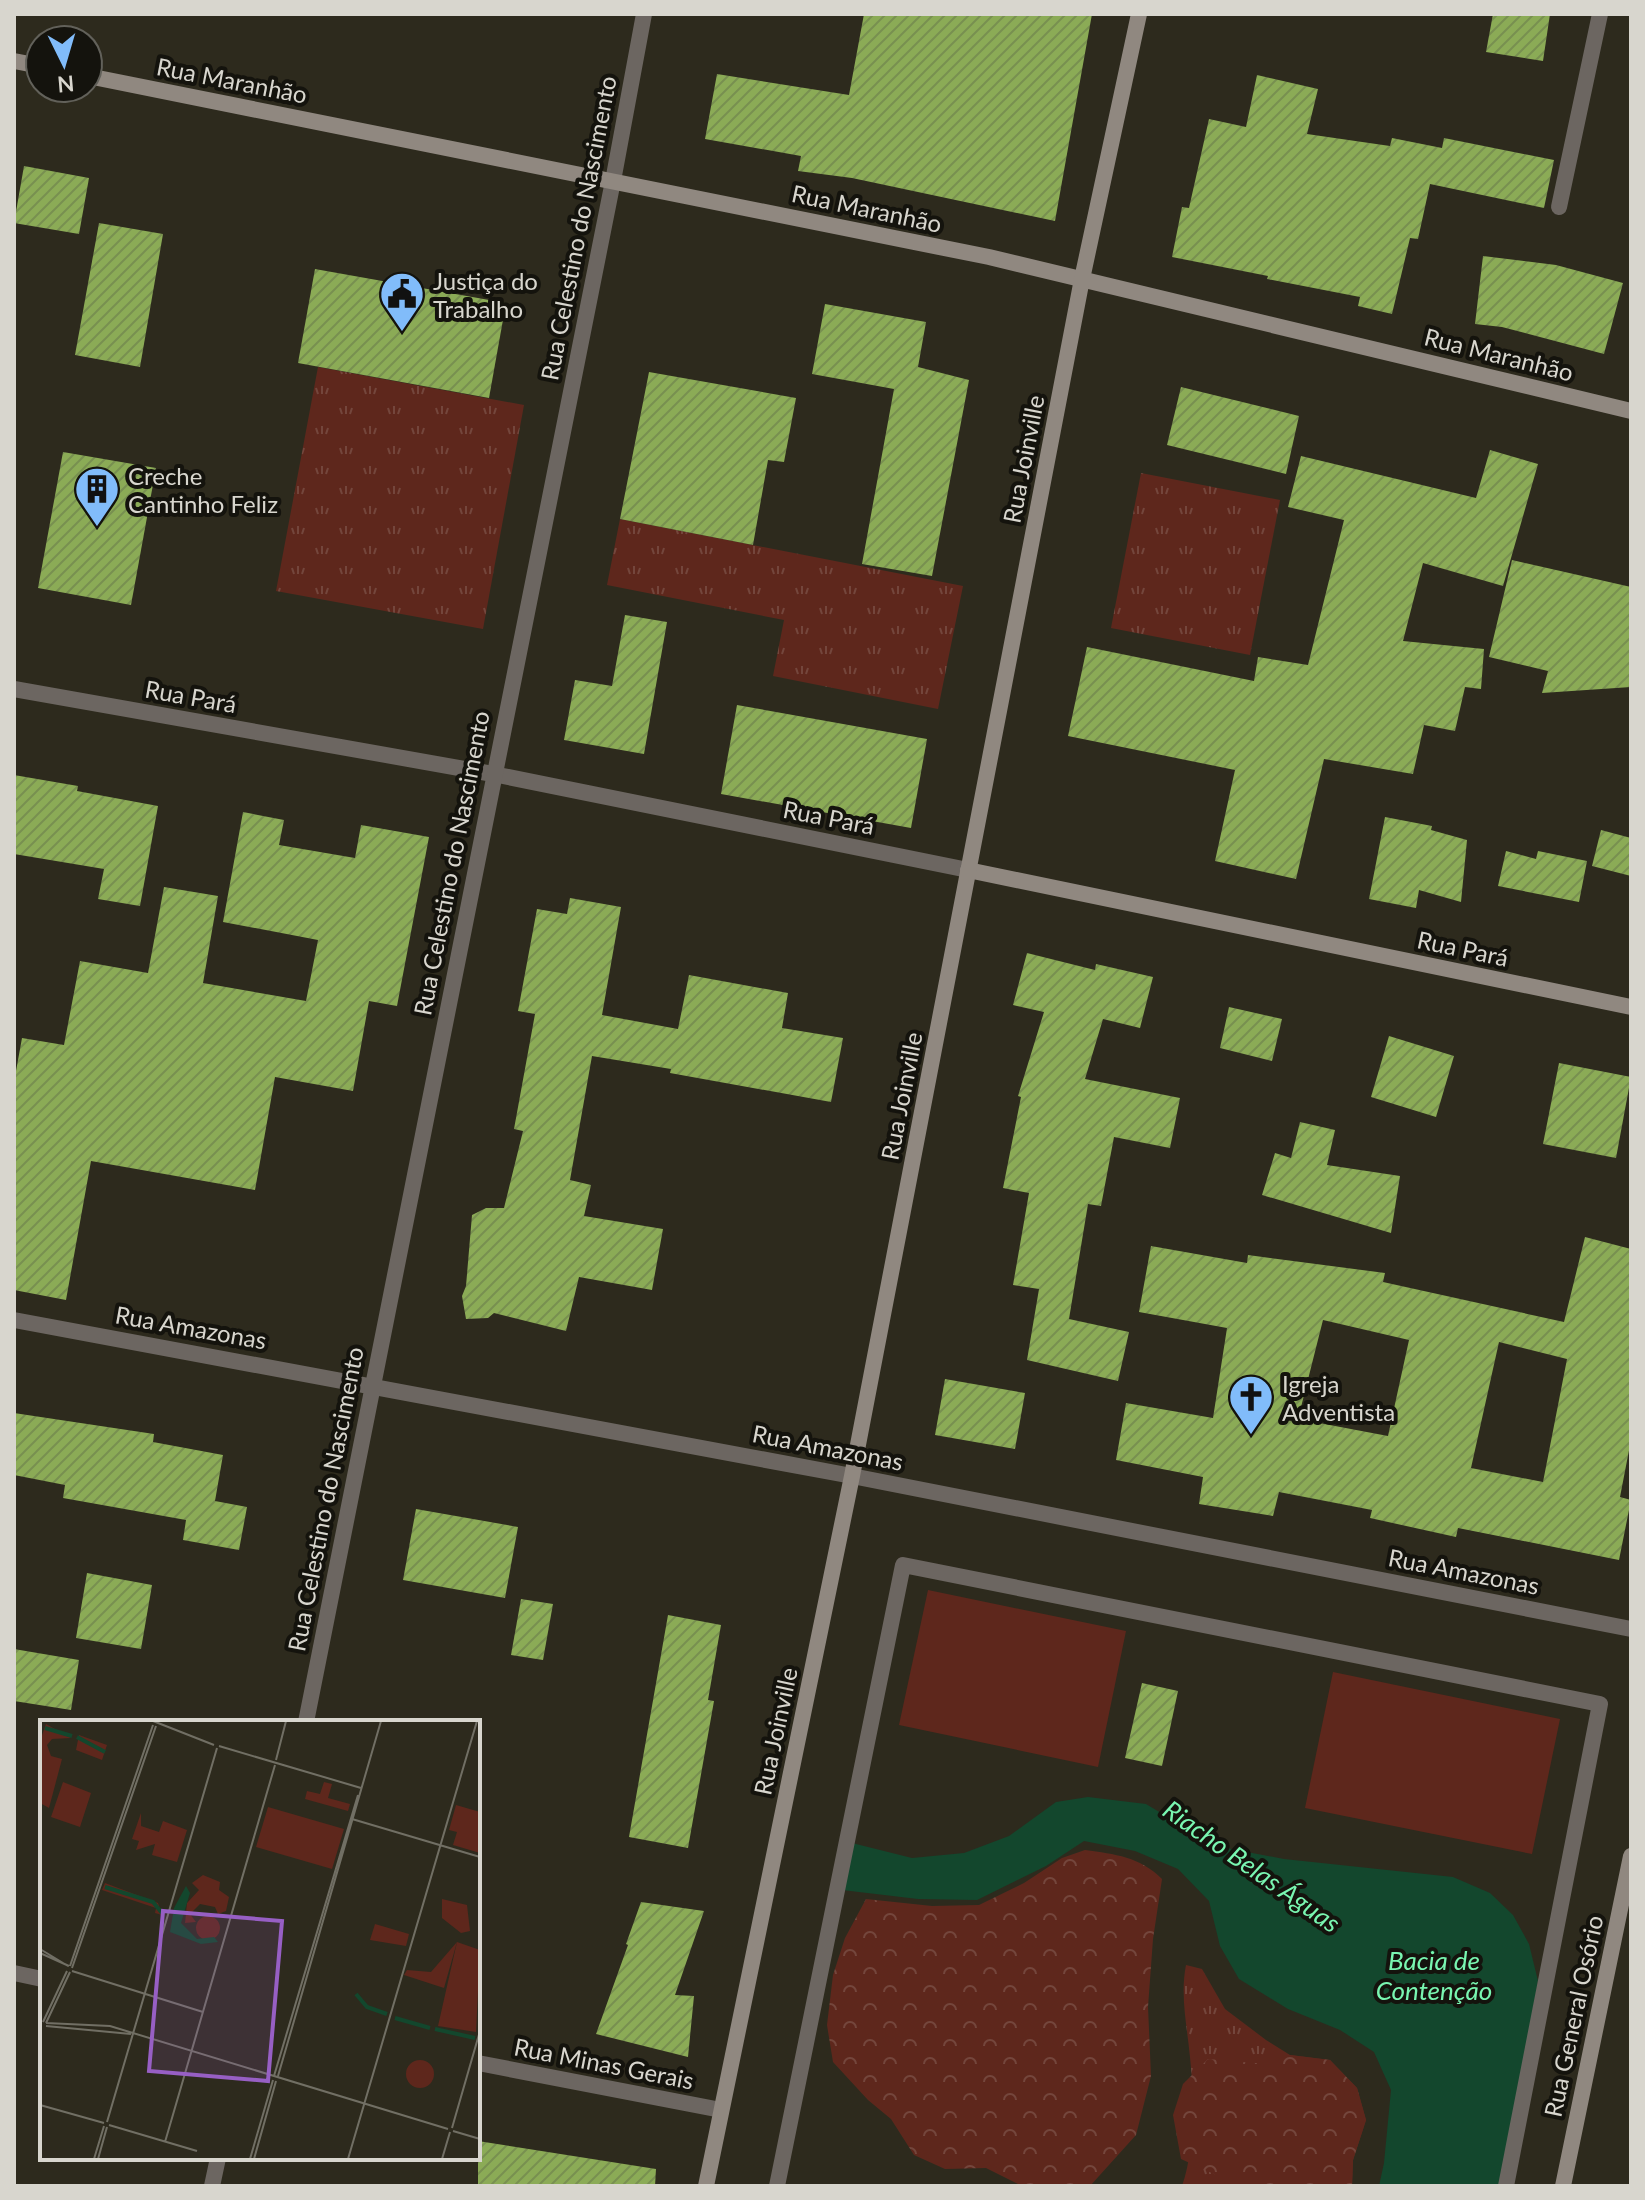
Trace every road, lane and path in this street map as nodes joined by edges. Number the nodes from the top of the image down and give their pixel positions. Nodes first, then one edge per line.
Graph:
1 (644, 14) edge
2 (1139, 14) edge
3 (1600, 14) edge
4 (104, 79) edge
5 (613, 181) junction
6 (1559, 207) dead end
7 (1082, 279) junction
8 (1631, 411) edge
9 (14, 689) edge
10 (493, 774) junction
11 (968, 870) junction
12 (1631, 1007) edge
13 (14, 1320) edge
14 (372, 1386) junction
15 (852, 1476) junction
16 (1631, 1629) edge
17 (306, 1720) edge
18 (1631, 1856) edge
19 (14, 1973) edge
20 (40, 1979) edge
21 (480, 2063) edge
22 (721, 2110) junction
23 (218, 2160) edge
24 (212, 2186) edge
25 (706, 2186) edge
26 (777, 2186) edge
27 (1506, 2186) edge
28 (1563, 2186) edge

1 - 5 street, Rua Celestino do Nascimento
2 - 7 street, Rua Joinville
3 - 6 street
4 - 5 street, Rua Maranhão
5 - 7 street, Rua Maranhão
5 - 10 street, Rua Celestino do Nascimento
7 - 8 street, Rua Maranhão
7 - 11 street, Rua Joinville
9 - 10 street, Rua Pará
10 - 11 street, Rua Pará
10 - 14 street, Rua Celestino do Nascimento
11 - 12 street, Rua Pará
11 - 15 street, Rua Joinville
13 - 14 street, Rua Amazonas
14 - 15 street, Rua Amazonas
14 - 17 street, Rua Celestino do Nascimento
15 - 16 street, Rua Amazonas
15 - 22 street, Rua Joinville
18 - 28 street, Rua General Osório
19 - 20 street
21 - 22 street, Rua Minas Gerais
22 - 25 street, Rua Joinville
23 - 24 street
26 - 27 street

